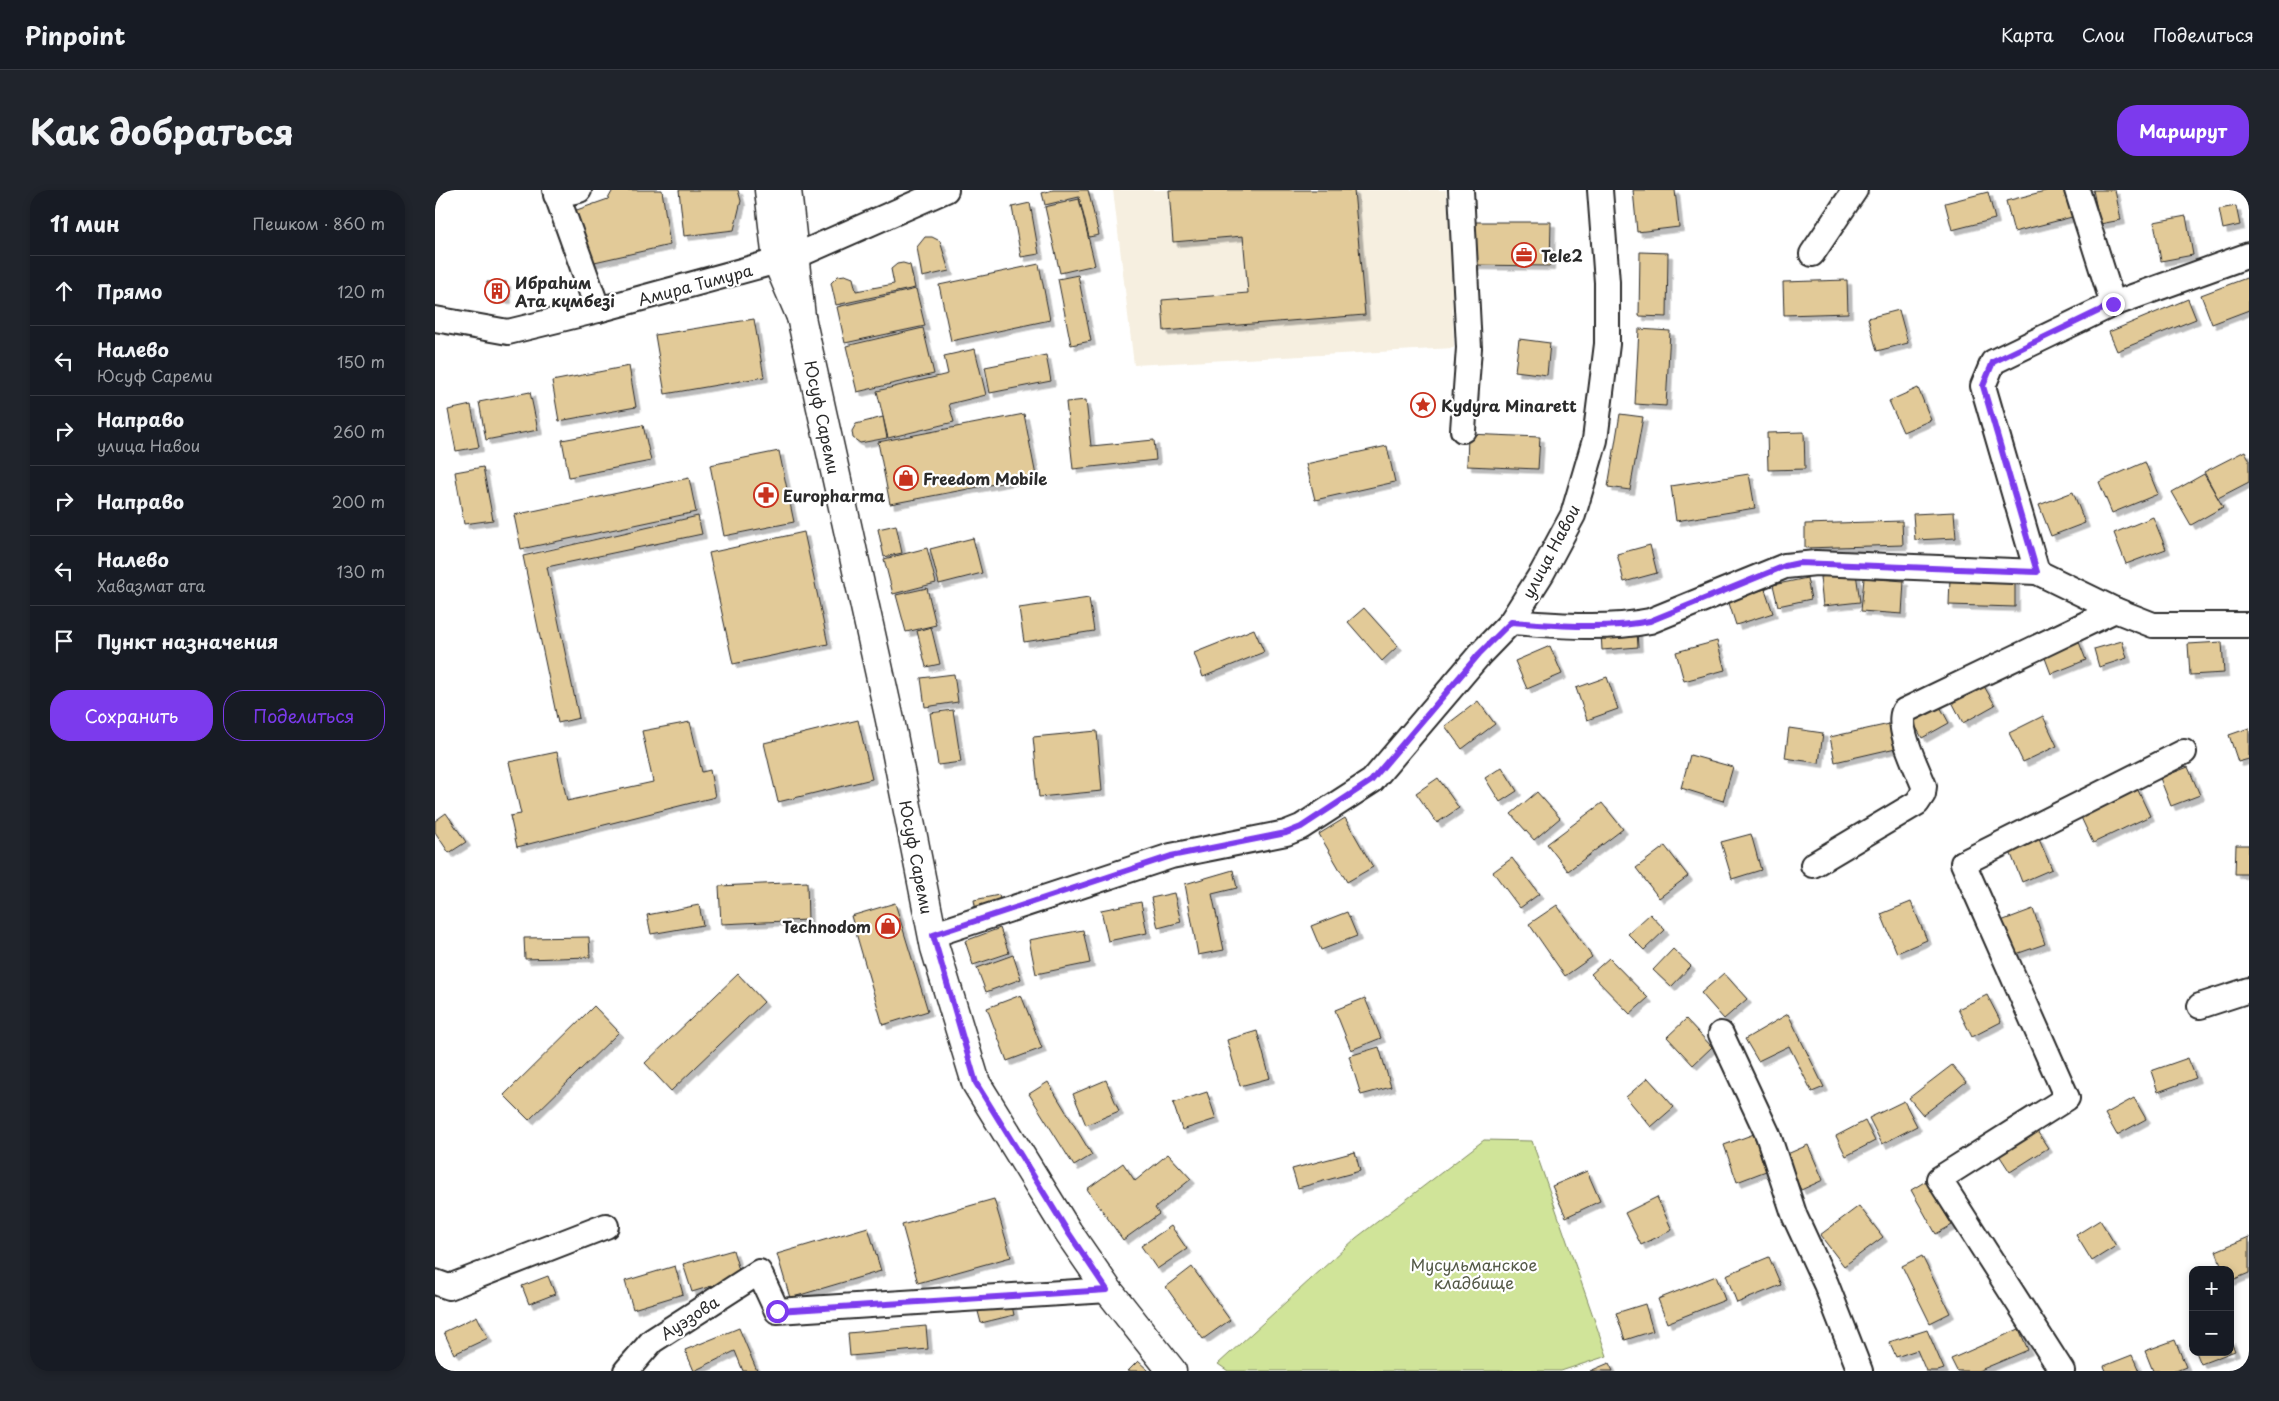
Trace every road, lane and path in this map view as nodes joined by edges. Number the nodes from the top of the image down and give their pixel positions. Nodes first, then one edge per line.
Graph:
1 (579, 190) edge
2 (769, 190) edge
3 (787, 190) edge
4 (946, 190) edge
5 (1461, 190) edge
6 (1600, 190) edge
7 (1855, 190) edge
8 (2077, 190) edge
9 (555, 192) edge
10 (1812, 254) dead end
11 (2249, 255) edge
12 (787, 259) junction
13 (2113, 304) junction
14 (598, 310) junction
15 (435, 318) edge
16 (1463, 430) dead end
17 (2037, 572) junction
18 (2115, 610) junction
19 (1511, 622) junction
20 (2249, 625) edge
21 (2184, 752) dead end
22 (1813, 865) dead end
23 (933, 935) junction
24 (2249, 990) edge
25 (2200, 1006) dead end
26 (1721, 1034) dead end
27 (606, 1226) dead end
28 (435, 1282) edge
29 (1107, 1290) junction
30 (626, 1371) edge
31 (1172, 1371) edge
32 (1860, 1371) edge
33 (2062, 1371) edge

1 - 9 street
2 - 12 main road, Юсуф Сареми
3 - 12 main road, Юсуф Сареми
4 - 12 street, Амира Тимура
5 - 16 street
6 - 19 street, улица Навои
7 - 10 street
8 - 13 street
9 - 14 street
11 - 13 street
12 - 14 street, Амира Тимура
12 - 23 main road, Юсуф Сареми
13 - 17 street
14 - 15 street, Амира Тимура
17 - 18 street
17 - 19 street
18 - 20 street
18 - 22 street
19 - 23 street, улица Навои
21 - 33 street
23 - 29 main road, Юсуф Сареми
24 - 25 street
26 - 32 street
27 - 28 street
29 - 30 street, Ауэзова
29 - 31 main road, Юсуф Сареми

